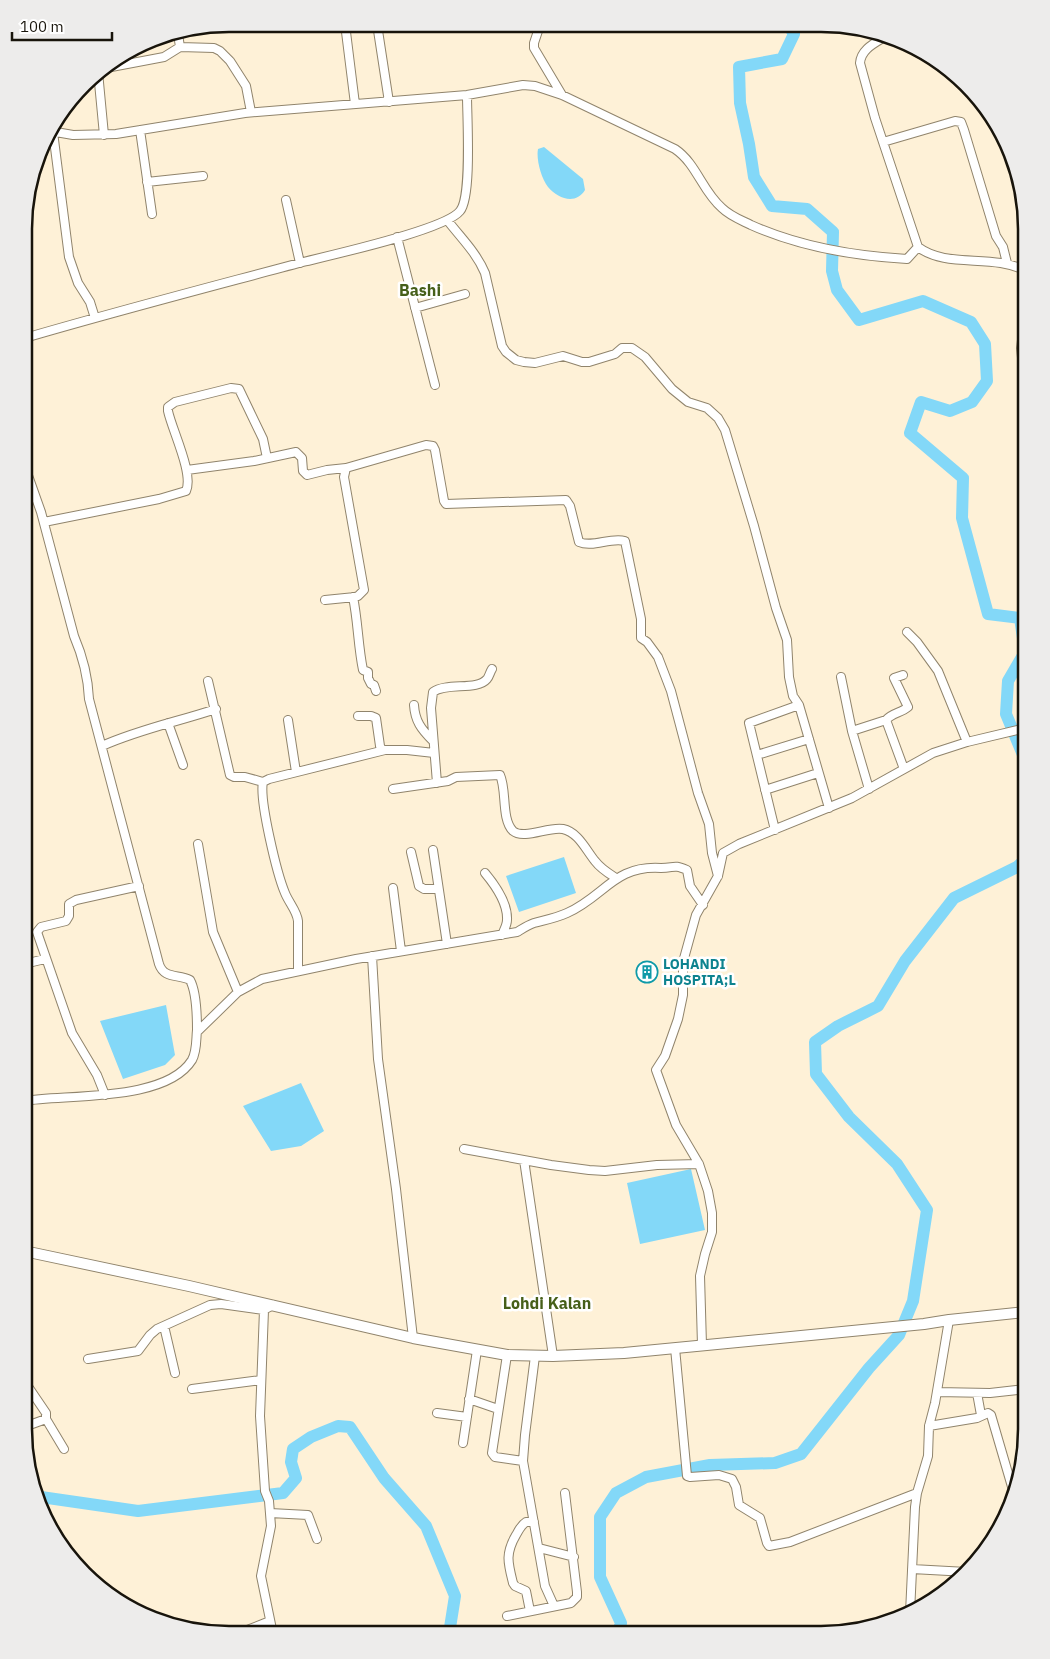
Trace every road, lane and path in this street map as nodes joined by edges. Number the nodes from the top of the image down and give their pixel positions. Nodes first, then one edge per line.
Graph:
1 (346, 32) edge
2 (378, 32) edge
3 (538, 32) edge
4 (179, 39) edge
5 (878, 41) edge
6 (180, 47) junction
7 (121, 65) edge
8 (99, 82) edge
9 (562, 94) junction
10 (467, 96) junction
11 (389, 102) junction
12 (355, 104) junction
13 (251, 112) junction
14 (140, 130) junction
15 (58, 133) edge
16 (104, 134) junction
17 (53, 141) edge
18 (883, 142) junction
19 (203, 176) dead end
20 (148, 182) junction
21 (286, 200) dead end
22 (152, 214) dead end
23 (448, 221) junction
24 (397, 237) junction
25 (918, 247) junction
26 (300, 263) junction
27 (1007, 264) junction
28 (1018, 267) edge
29 (465, 294) dead end
30 (415, 308) junction
31 (95, 318) junction
32 (32, 336) edge
33 (435, 385) dead end
34 (267, 458) junction
35 (346, 468) junction
36 (187, 470) junction
37 (32, 487) edge
38 (44, 522) junction
39 (354, 597) junction
40 (325, 600) dead end
41 (907, 632) dead end
42 (492, 669) dead end
43 (903, 674) dead end
44 (840, 678) dead end
45 (208, 681) dead end
46 (376, 691) dead end
47 (414, 705) dead end
48 (799, 705) junction
49 (216, 709) junction
50 (358, 716) dead end
51 (288, 720) dead end
52 (886, 720) junction
53 (168, 723) junction
54 (1018, 730) edge
55 (852, 731) junction
56 (808, 739) junction
57 (433, 740) junction
58 (967, 742) junction
59 (102, 746) junction
60 (385, 750) junction
61 (434, 753) junction
62 (757, 755) junction
63 (183, 765) dead end
64 (904, 769) junction
65 (296, 772) junction
66 (818, 773) junction
67 (264, 782) junction
68 (437, 783) junction
69 (869, 788) junction
70 (393, 789) dead end
71 (765, 790) junction
72 (829, 808) junction
73 (775, 830) junction
74 (198, 844) dead end
75 (433, 850) dead end
76 (411, 852) dead end
77 (485, 872) dead end
78 (718, 876) junction
79 (616, 878) junction
80 (139, 886) junction
81 (393, 888) dead end
82 (438, 889) junction
83 (703, 905) junction
84 (502, 935) junction
85 (447, 944) junction
86 (401, 952) junction
87 (372, 956) junction
88 (45, 959) junction
89 (32, 962) edge
90 (298, 970) junction
91 (238, 992) junction
92 (196, 1032) junction
93 (104, 1095) junction
94 (32, 1100) edge
95 (464, 1149) dead end
96 (524, 1160) junction
97 (699, 1164) junction
98 (32, 1254) edge
99 (268, 1308) junction
100 (1018, 1313) edge
101 (949, 1320) junction
102 (164, 1326) junction
103 (413, 1338) junction
104 (702, 1345) junction
105 (674, 1348) junction
106 (477, 1350) junction
107 (507, 1355) junction
108 (535, 1356) junction
109 (553, 1356) junction
110 (88, 1359) dead end
111 (175, 1372) dead end
112 (261, 1380) junction
113 (192, 1389) dead end
114 (1018, 1390) edge
115 (937, 1392) junction
116 (977, 1393) junction
117 (32, 1396) edge
118 (469, 1399) junction
119 (498, 1409) junction
120 (437, 1413) dead end
121 (981, 1415) junction
122 (467, 1417) junction
123 (46, 1419) junction
124 (32, 1424) edge
125 (929, 1426) junction
126 (463, 1443) dead end
127 (64, 1449) dead end
128 (523, 1461) junction
129 (1011, 1481) edge
130 (565, 1493) dead end
131 (917, 1493) junction
132 (270, 1513) junction
133 (534, 1522) junction
134 (317, 1539) dead end
135 (539, 1548) junction
136 (574, 1557) junction
137 (912, 1569) junction
138 (957, 1571) edge
139 (910, 1605) edge
140 (554, 1606) junction
141 (530, 1611) junction
142 (507, 1616) dead end
143 (270, 1621) junction
144 (257, 1626) edge
145 (271, 1626) edge

1 - 12 street
2 - 11 street
3 - 9 street
4 - 6 street
5 - 18 street
6 - 7 street
6 - 13 street
8 - 16 street
9 - 10 street
9 - 25 street
10 - 11 street
10 - 23 street
11 - 12 street
12 - 13 street
13 - 14 street
14 - 16 street
14 - 20 street
15 - 16 street
17 - 31 street
18 - 25 street
18 - 27 street
19 - 20 street
20 - 22 street
21 - 26 street
23 - 24 street
23 - 48 street
24 - 26 street
24 - 30 street
25 - 27 street
26 - 31 street
27 - 28 street
29 - 30 street
30 - 33 street
31 - 32 street
34 - 35 street
34 - 36 street
34 - 36 street
35 - 39 street
35 - 78 street
36 - 38 street
37 - 38 street
38 - 59 street
39 - 40 street
39 - 46 street
41 - 58 street
42 - 57 street
43 - 52 street
44 - 55 street
45 - 49 street
47 - 57 street
48 - 56 street
48 - 62 street
49 - 53 street
49 - 67 street
50 - 60 street
51 - 65 street
52 - 55 street
52 - 64 street
53 - 59 street
53 - 63 street
54 - 58 street
55 - 69 street
56 - 62 street
56 - 66 street
57 - 61 street
58 - 64 street
59 - 80 street
60 - 61 street
60 - 65 street
61 - 68 street
62 - 71 street
64 - 69 street
65 - 67 street
66 - 71 street
66 - 72 street
67 - 90 street
68 - 70 street
68 - 79 street
69 - 72 street
71 - 73 street
72 - 73 street
73 - 78 street
74 - 91 street
75 - 82 street
76 - 82 street
77 - 84 street
78 - 83 street
79 - 83 street
79 - 84 street
80 - 88 street
80 - 92 street
81 - 86 street
82 - 85 street
83 - 97 street
84 - 85 street
85 - 86 street
86 - 87 street
87 - 90 street
87 - 103 street
88 - 89 street
88 - 93 street
90 - 91 street
91 - 92 street
92 - 93 street
93 - 94 street
95 - 96 street
96 - 97 street
96 - 109 street
97 - 104 street
98 - 99 street
99 - 102 street
99 - 103 street
99 - 112 street
100 - 101 street
101 - 104 street
101 - 115 street
102 - 110 street
102 - 111 street
103 - 106 street
104 - 105 street
105 - 109 street
105 - 131 street
106 - 107 street
106 - 118 street
107 - 108 street
107 - 119 street
108 - 109 street
108 - 128 street
112 - 113 street
112 - 132 street
114 - 116 street
115 - 116 street
115 - 125 street
116 - 121 street
117 - 123 street
118 - 119 street
118 - 122 street
119 - 128 street
120 - 122 street
121 - 125 street
121 - 129 street
122 - 126 street
123 - 124 street
123 - 127 street
125 - 131 street
128 - 133 street
130 - 136 street
131 - 137 street
132 - 134 street
132 - 143 street
133 - 135 street
133 - 141 street
135 - 136 street
135 - 140 street
136 - 140 street
137 - 138 street
137 - 139 street
140 - 141 street
141 - 142 street
143 - 144 street
143 - 145 street

